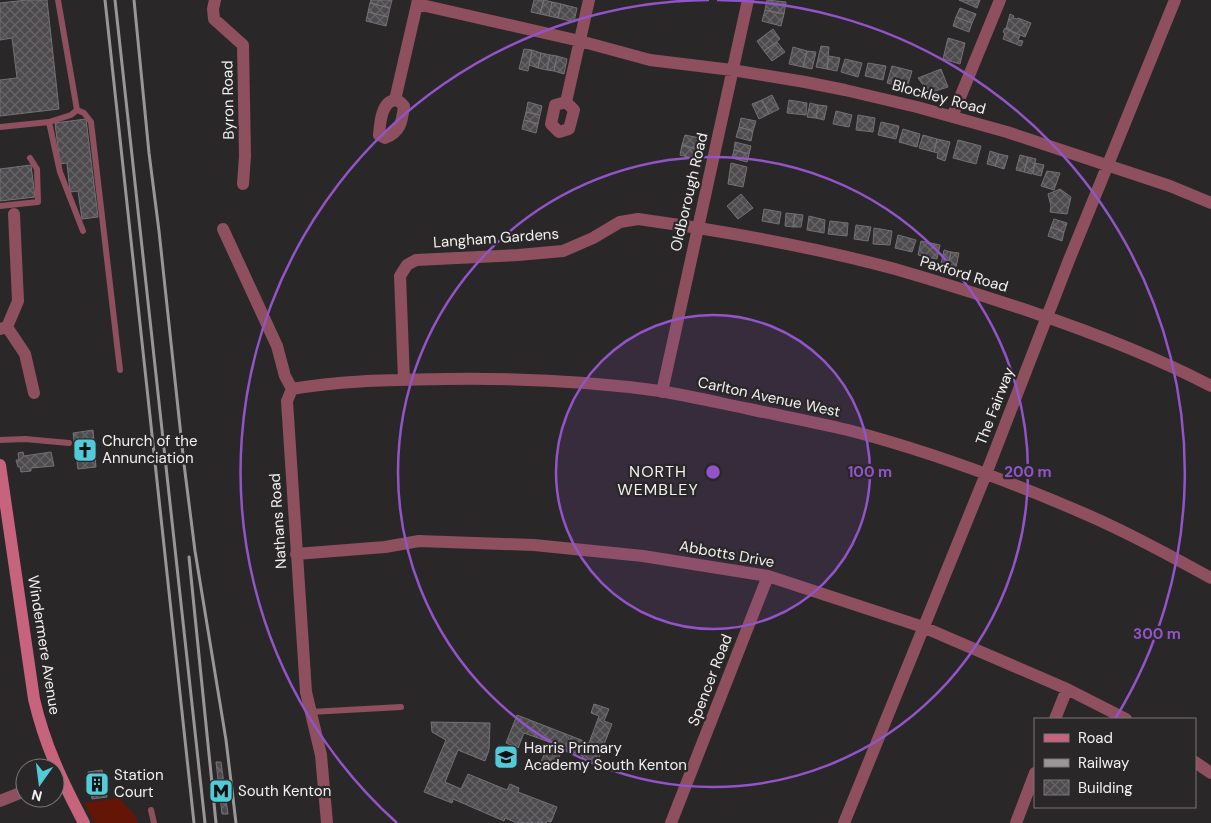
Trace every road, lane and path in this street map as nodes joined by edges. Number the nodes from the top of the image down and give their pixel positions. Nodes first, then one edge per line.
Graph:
1 (58, 0) edge
2 (215, 0) edge
3 (589, 0) edge
4 (748, 0) edge
5 (1000, 0) edge
6 (1174, 0) edge
7 (417, 2) edge
8 (580, 41) junction
9 (732, 70) junction
10 (395, 100) dead end
11 (566, 102) dead end
12 (77, 110) junction
13 (952, 117) junction
14 (49, 122) junction
15 (0, 127) edge
16 (30, 158) dead end
17 (1108, 166) junction
18 (243, 184) dead end
19 (1211, 203) edge
20 (0, 206) edge
21 (14, 214) dead end
22 (697, 227) junction
23 (223, 230) dead end
24 (83, 231) dead end
25 (1047, 318) junction
26 (4, 328) edge
27 (120, 370) dead end
28 (404, 380) junction
29 (1211, 386) edge
30 (292, 389) junction
31 (662, 392) junction
32 (34, 393) dead end
33 (0, 440) edge
34 (69, 443) dead end
35 (0, 464) edge
36 (986, 474) junction
37 (296, 554) junction
38 (768, 576) junction
39 (1211, 578) edge
40 (923, 628) junction
41 (1067, 689) junction
42 (401, 706) dead end
43 (310, 712) junction
44 (1055, 718) edge
45 (1124, 718) edge
46 (50, 758) edge
47 (1196, 763) edge
48 (1211, 773) edge
49 (1034, 776) edge
50 (65, 791) edge
51 (15, 795) edge
52 (0, 801) edge
53 (151, 810) dead end
54 (84, 823) edge
55 (154, 823) edge
56 (327, 823) edge
57 (672, 823) edge
58 (844, 823) edge
59 (1016, 823) edge

1 - 12 lane
2 - 18 street, Byron Road
3 - 8 street
4 - 9 street, Oldborough Road
5 - 13 street
6 - 17 street, The Fairway
7 - 8 street, Blockley Road
7 - 10 street
8 - 9 street, Blockley Road
8 - 11 street
9 - 13 street, Blockley Road
9 - 22 street, Oldborough Road
12 - 14 lane
12 - 27 lane
13 - 17 street, Blockley Road
14 - 15 lane
14 - 24 lane
16 - 20 lane
17 - 19 street, Blockley Road
17 - 25 street, The Fairway
21 - 26 street
22 - 25 street, Paxford Road
22 - 28 street, Langham Gardens
22 - 31 street, Oldborough Road
23 - 30 street
25 - 29 street, Paxford Road
25 - 36 street, The Fairway
26 - 32 street
28 - 30 street, Carlton Avenue West
28 - 31 street, Carlton Avenue West
30 - 37 street, Nathans Road
31 - 36 street, Carlton Avenue West
33 - 34 lane
35 - 46 street, Windermere Avenue
36 - 39 street, Carlton Avenue West
36 - 40 street, The Fairway
37 - 38 street, Abbotts Drive
37 - 43 street, Nathans Road
38 - 40 street, Abbotts Drive
38 - 57 street, Spencer Road
40 - 41 street, Abbotts Drive
40 - 58 street, The Fairway
41 - 44 street
41 - 45 street, Abbotts Drive
42 - 43 lane
43 - 56 street, Nathans Road
47 - 48 street
49 - 59 street
50 - 54 street, Windermere Avenue
51 - 52 street
53 - 55 lane

